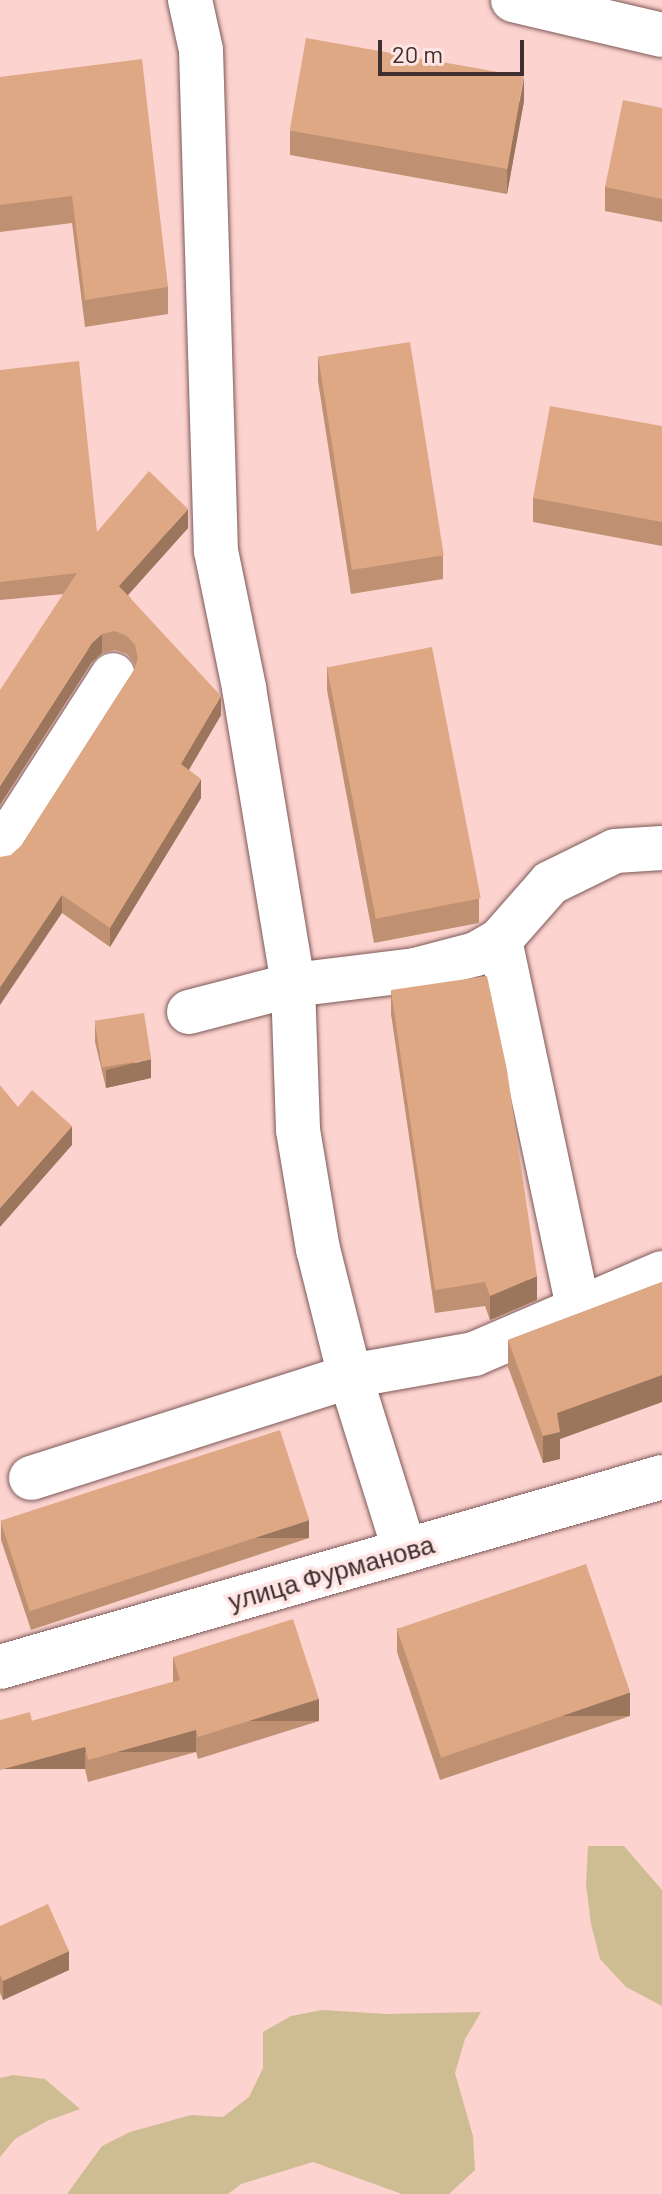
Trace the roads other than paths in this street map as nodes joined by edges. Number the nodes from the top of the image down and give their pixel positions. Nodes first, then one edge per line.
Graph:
1 (190, 0) edge
2 (513, 0) edge
3 (662, 35) edge
4 (113, 675) dead end
5 (662, 848) edge
6 (0, 851) edge
7 (500, 940) junction
8 (293, 985) junction
9 (189, 1012) dead end
10 (662, 1273) edge
11 (578, 1308) junction
12 (350, 1376) junction
13 (662, 1477) edge
14 (31, 1478) dead end
15 (405, 1551) junction
16 (0, 1667) edge

1 - 8 street
2 - 3 street
4 - 6 street
5 - 7 street
7 - 8 street
7 - 11 street
8 - 9 street
8 - 12 street
10 - 11 street
11 - 12 street
12 - 14 street
12 - 15 street
13 - 15 street, улица Фурманова
15 - 16 street, улица Фурманова

